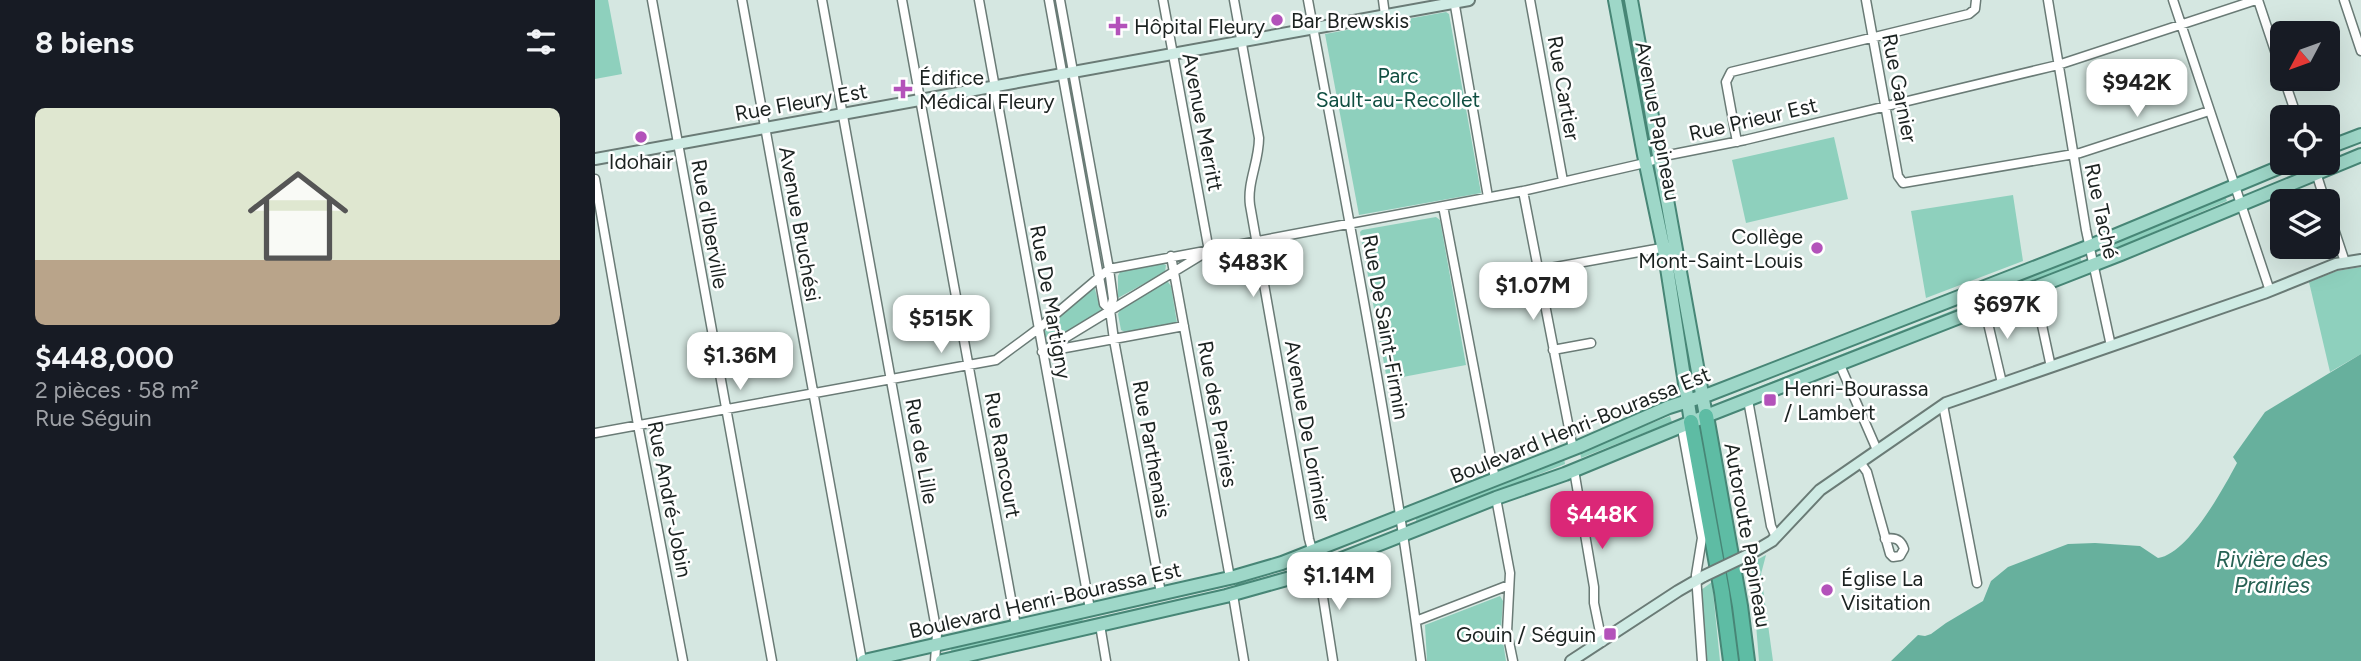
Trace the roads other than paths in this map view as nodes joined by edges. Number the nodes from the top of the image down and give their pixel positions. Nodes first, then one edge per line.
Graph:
1 (652, 0) edge
2 (741, 0) edge
3 (822, 0) edge
4 (902, 0) edge
5 (979, 0) edge
6 (1163, 0) edge
7 (1234, 0) edge
8 (1308, 0) edge
9 (1383, 0) edge
10 (1469, 0) edge
11 (1530, 0) edge
12 (1615, 0) edge
13 (1631, 0) edge
14 (1866, 0) edge
15 (1976, 0) edge
16 (2048, 0) edge
17 (2173, 0) edge
18 (2257, 0) edge
19 (2344, 0) edge
20 (1454, 1) edge
21 (1061, 2) edge
22 (1050, 3) edge
23 (1385, 15) junction
24 (2181, 25) junction
25 (1314, 29) junction
26 (1873, 37) junction
27 (2270, 37) edge
28 (1067, 40) junction
29 (1242, 41) junction
30 (1057, 42) junction
31 (2361, 51) edge
32 (1173, 54) junction
33 (2059, 65) junction
34 (1068, 73) junction
35 (994, 86) junction
36 (920, 100) junction
37 (1886, 106) junction
38 (2209, 111) junction
39 (843, 114) junction
40 (765, 128) junction
41 (2361, 135) edge
42 (1737, 142) junction
43 (2340, 143) edge
44 (678, 144) junction
45 (2073, 155) junction
46 (2361, 155) edge
47 (1660, 158) junction
48 (595, 159) edge
49 (2340, 161) edge
50 (1645, 163) junction
51 (2270, 171) edge
52 (2299, 175) edge
53 (595, 178) edge
54 (1563, 181) junction
55 (2234, 185) junction
56 (1523, 191) junction
57 (1488, 197) junction
58 (2240, 203) junction
59 (1443, 206) junction
60 (1350, 224) junction
61 (1257, 242) junction
62 (1670, 246) junction
63 (2090, 246) junction
64 (2340, 247) edge
65 (1209, 251) junction
66 (1171, 256) junction
67 (2361, 260) edge
68 (2345, 262) junction
69 (2095, 264) junction
70 (1109, 270) junction
71 (1539, 270) junction
72 (1173, 272) junction
73 (1100, 277) junction
74 (2034, 288) junction
75 (1980, 289) junction
76 (2270, 291) junction
77 (1985, 307) junction
78 (1110, 310) junction
79 (1184, 326) junction
80 (1038, 329) junction
81 (1114, 340) junction
82 (1591, 343) dead end
83 (2111, 346) junction
84 (1553, 350) junction
85 (1042, 352) junction
86 (968, 365) junction
87 (1840, 365) junction
88 (2051, 367) junction
89 (891, 379) junction
90 (2002, 383) junction
91 (812, 393) junction
92 (1703, 396) junction
93 (1687, 400) junction
94 (1748, 400) junction
95 (1943, 405) junction
96 (726, 410) junction
97 (1706, 416) junction
98 (1691, 422) junction
99 (638, 425) junction
100 (595, 433) edge
101 (1573, 449) junction
102 (1877, 450) junction
103 (1860, 462) junction
104 (1574, 470) junction
105 (1495, 479) junction
106 (1496, 498) junction
107 (1401, 516) junction
108 (1404, 534) junction
109 (1776, 537) junction
110 (1885, 539) dead end
111 (1312, 551) junction
112 (1318, 568) junction
113 (1230, 578) junction
114 (1700, 578) junction
115 (1977, 583) dead end
116 (1509, 585) junction
117 (1161, 593) junction
118 (1233, 594) junction
119 (1090, 609) junction
120 (1416, 621) junction
121 (1100, 625) junction
122 (1016, 626) junction
123 (1602, 642) junction
124 (936, 644) junction
125 (683, 661) edge
126 (772, 661) edge
127 (863, 661) edge
128 (935, 661) edge
129 (942, 661) edge
130 (1106, 661) edge
131 (1244, 661) edge
132 (1333, 661) edge
133 (1421, 661) edge
134 (1513, 661) edge
135 (1571, 661) edge
136 (1702, 661) edge
137 (1731, 661) edge
138 (1747, 661) edge

1 - 44 street, Rue d'Iberville
2 - 40 street, Avenue Bruchési
3 - 39 street, Rue de Lille
4 - 36 street, Rue Rancourt
5 - 35 street, Rue De Martigny
6 - 32 street, Avenue Merritt
7 - 29 street, Avenue De Lorimier
8 - 25 street, Rue De Saint-Firmin
9 - 23 street
10 - 20 street, Rue Fleury Est
11 - 54 street, Rue Cartier
12 - 50 main road, Avenue Papineau
13 - 47 main road, Avenue Papineau
14 - 26 street, Rue Garnier
15 - 26 street
16 - 33 street, Rue Taché
17 - 24 street
18 - 24 street, Rue Prieur Est
18 - 27 street
19 - 31 street
20 - 23 street, Rue Fleury Est
20 - 57 street
21 - 22 street, Rue Parthenais
21 - 28 street, Rue Parthenais
22 - 30 street, Rue Parthenais
23 - 25 street, Rue Fleury Est
24 - 33 street, Rue Prieur Est
24 - 38 street
25 - 29 street, Rue Fleury Est
25 - 60 street, Rue De Saint-Firmin
26 - 37 street, Rue Garnier
26 - 42 street
28 - 30 street
28 - 34 street, Rue Parthenais
29 - 32 street, Rue Fleury Est
29 - 61 street, Avenue De Lorimier
30 - 34 street, Rue Parthenais
32 - 34 street, Rue Fleury Est
32 - 65 street, Avenue Merritt
33 - 37 street, Rue Prieur Est
33 - 45 street, Rue Taché
34 - 35 street, Rue Fleury Est
34 - 70 street, Rue Parthenais
34 - 73 street, Rue Parthenais
35 - 36 street, Rue Fleury Est
35 - 80 street, Rue De Martigny
36 - 39 street, Rue Fleury Est
36 - 86 street, Rue Rancourt
37 - 42 street, Rue Prieur Est
37 - 45 street, Rue Garnier
38 - 45 street
38 - 55 street
39 - 40 street, Rue Fleury Est
39 - 89 street, Rue de Lille
40 - 44 street, Rue Fleury Est
40 - 91 street, Avenue Bruchési
41 - 43 main road
42 - 47 street, Rue Prieur Est
44 - 48 street, Rue Fleury Est
44 - 96 street, Rue d'Iberville
45 - 63 street, Rue Taché
46 - 49 main road, Boulevard Henri-Bourassa Est
47 - 50 street, Rue Prieur Est
47 - 62 main road, Avenue Papineau
50 - 54 street, Rue Prieur Est
50 - 62 main road, Avenue Papineau
51 - 55 main road, Boulevard Henri-Bourassa Est
52 - 58 main road, Boulevard Henri-Bourassa Est
53 - 99 street, Rue André-Jobin
54 - 56 street, Rue Prieur Est
55 - 58 street
55 - 63 main road, Boulevard Henri-Bourassa Est
56 - 57 street, Rue Prieur Est
56 - 71 street
57 - 59 street, Rue Prieur Est
58 - 69 main road, Boulevard Henri-Bourassa Est
58 - 76 street
59 - 60 street, Rue Prieur Est
59 - 105 street
60 - 61 street, Rue Prieur Est
60 - 107 street, Rue De Saint-Firmin
61 - 65 street, Rue Prieur Est
61 - 111 street, Avenue De Lorimier
62 - 71 street
62 - 92 main road, Avenue Papineau
62 - 93 main road, Avenue Papineau
63 - 69 street, Rue Taché
63 - 75 main road, Boulevard Henri-Bourassa Est
64 - 68 street
65 - 66 street, Rue Prieur Est
65 - 72 street, Rue Prieur Est
66 - 70 street, Rue Prieur Est
66 - 72 street, Rue des Prairies
67 - 68 street
68 - 76 street
69 - 74 main road, Boulevard Henri-Bourassa Est
69 - 83 street, Rue Taché
70 - 73 street, Rue Prieur Est
70 - 78 street, Rue Parthenais
71 - 84 street
72 - 78 street, Rue Prieur Est
72 - 79 street, Rue des Prairies
73 - 78 street, Rue Parthenais
73 - 80 street, Rue Prieur Est
74 - 77 main road, Boulevard Henri-Bourassa Est
74 - 88 street
75 - 77 street
75 - 92 main road, Boulevard Henri-Bourassa Est
76 - 83 street
77 - 87 main road, Boulevard Henri-Bourassa Est
77 - 90 street
78 - 81 street, Rue Parthenais
78 - 85 street, Rue Prieur Est
79 - 81 street
79 - 113 street, Rue des Prairies
80 - 85 street, Rue De Martigny
80 - 86 street, Rue Prieur Est
81 - 85 street
81 - 117 street, Rue Parthenais
82 - 84 street
83 - 88 street
84 - 101 street
85 - 119 street, Rue De Martigny
86 - 89 street, Rue Prieur Est
86 - 122 street, Rue Rancourt
87 - 94 main road, Boulevard Henri-Bourassa Est
87 - 102 street
88 - 90 street
89 - 91 street, Rue Prieur Est
89 - 124 street, Rue de Lille
90 - 95 street
91 - 96 street, Rue Prieur Est
91 - 127 street, Avenue Bruchési
92 - 93 main road, Boulevard Henri-Bourassa Est
92 - 97 main road, Avenue Papineau
93 - 98 main road, Avenue Papineau
93 - 101 main road, Boulevard Henri-Bourassa Est
94 - 97 main road, Boulevard Henri-Bourassa Est
94 - 109 street
95 - 102 street
95 - 115 street
96 - 99 street, Rue Prieur Est
96 - 126 street, Rue d'Iberville
97 - 98 main road, Boulevard Henri-Bourassa Est
97 - 138 highway, Autoroute Papineau
98 - 104 main road, Boulevard Henri-Bourassa Est
98 - 114 street, Avenue Papineau
98 - 137 highway, Autoroute Papineau
99 - 100 street, Rue Prieur Est
99 - 125 street, Rue André-Jobin
101 - 105 main road, Boulevard Henri-Bourassa Est
102 - 103 street
103 - 109 street
103 - 110 street
104 - 106 main road, Boulevard Henri-Bourassa Est
104 - 123 street
105 - 107 main road, Boulevard Henri-Bourassa Est
106 - 108 main road, Boulevard Henri-Bourassa Est
106 - 116 street
107 - 108 street, Rue De Saint-Firmin
107 - 111 main road, Boulevard Henri-Bourassa Est
108 - 112 main road, Boulevard Henri-Bourassa Est
108 - 120 street, Rue De Saint-Firmin
109 - 114 street, bridge
111 - 112 street, Avenue De Lorimier
111 - 113 main road, Boulevard Henri-Bourassa Est
112 - 118 main road, Boulevard Henri-Bourassa Est
112 - 132 street, Avenue De Lorimier
113 - 117 main road, Boulevard Henri-Bourassa Est
114 - 123 street
114 - 136 street, Avenue Papineau
116 - 120 street
116 - 134 street
117 - 119 main road, Boulevard Henri-Bourassa Est
118 - 121 main road, Boulevard Henri-Bourassa Est
118 - 131 street
119 - 122 main road, Boulevard Henri-Bourassa Est
120 - 133 street, Rue De Saint-Firmin
121 - 129 main road, Boulevard Henri-Bourassa Est
121 - 130 street
122 - 124 main road, Boulevard Henri-Bourassa Est
123 - 135 street
124 - 127 main road, Boulevard Henri-Bourassa Est
124 - 128 street, Rue de Lille

